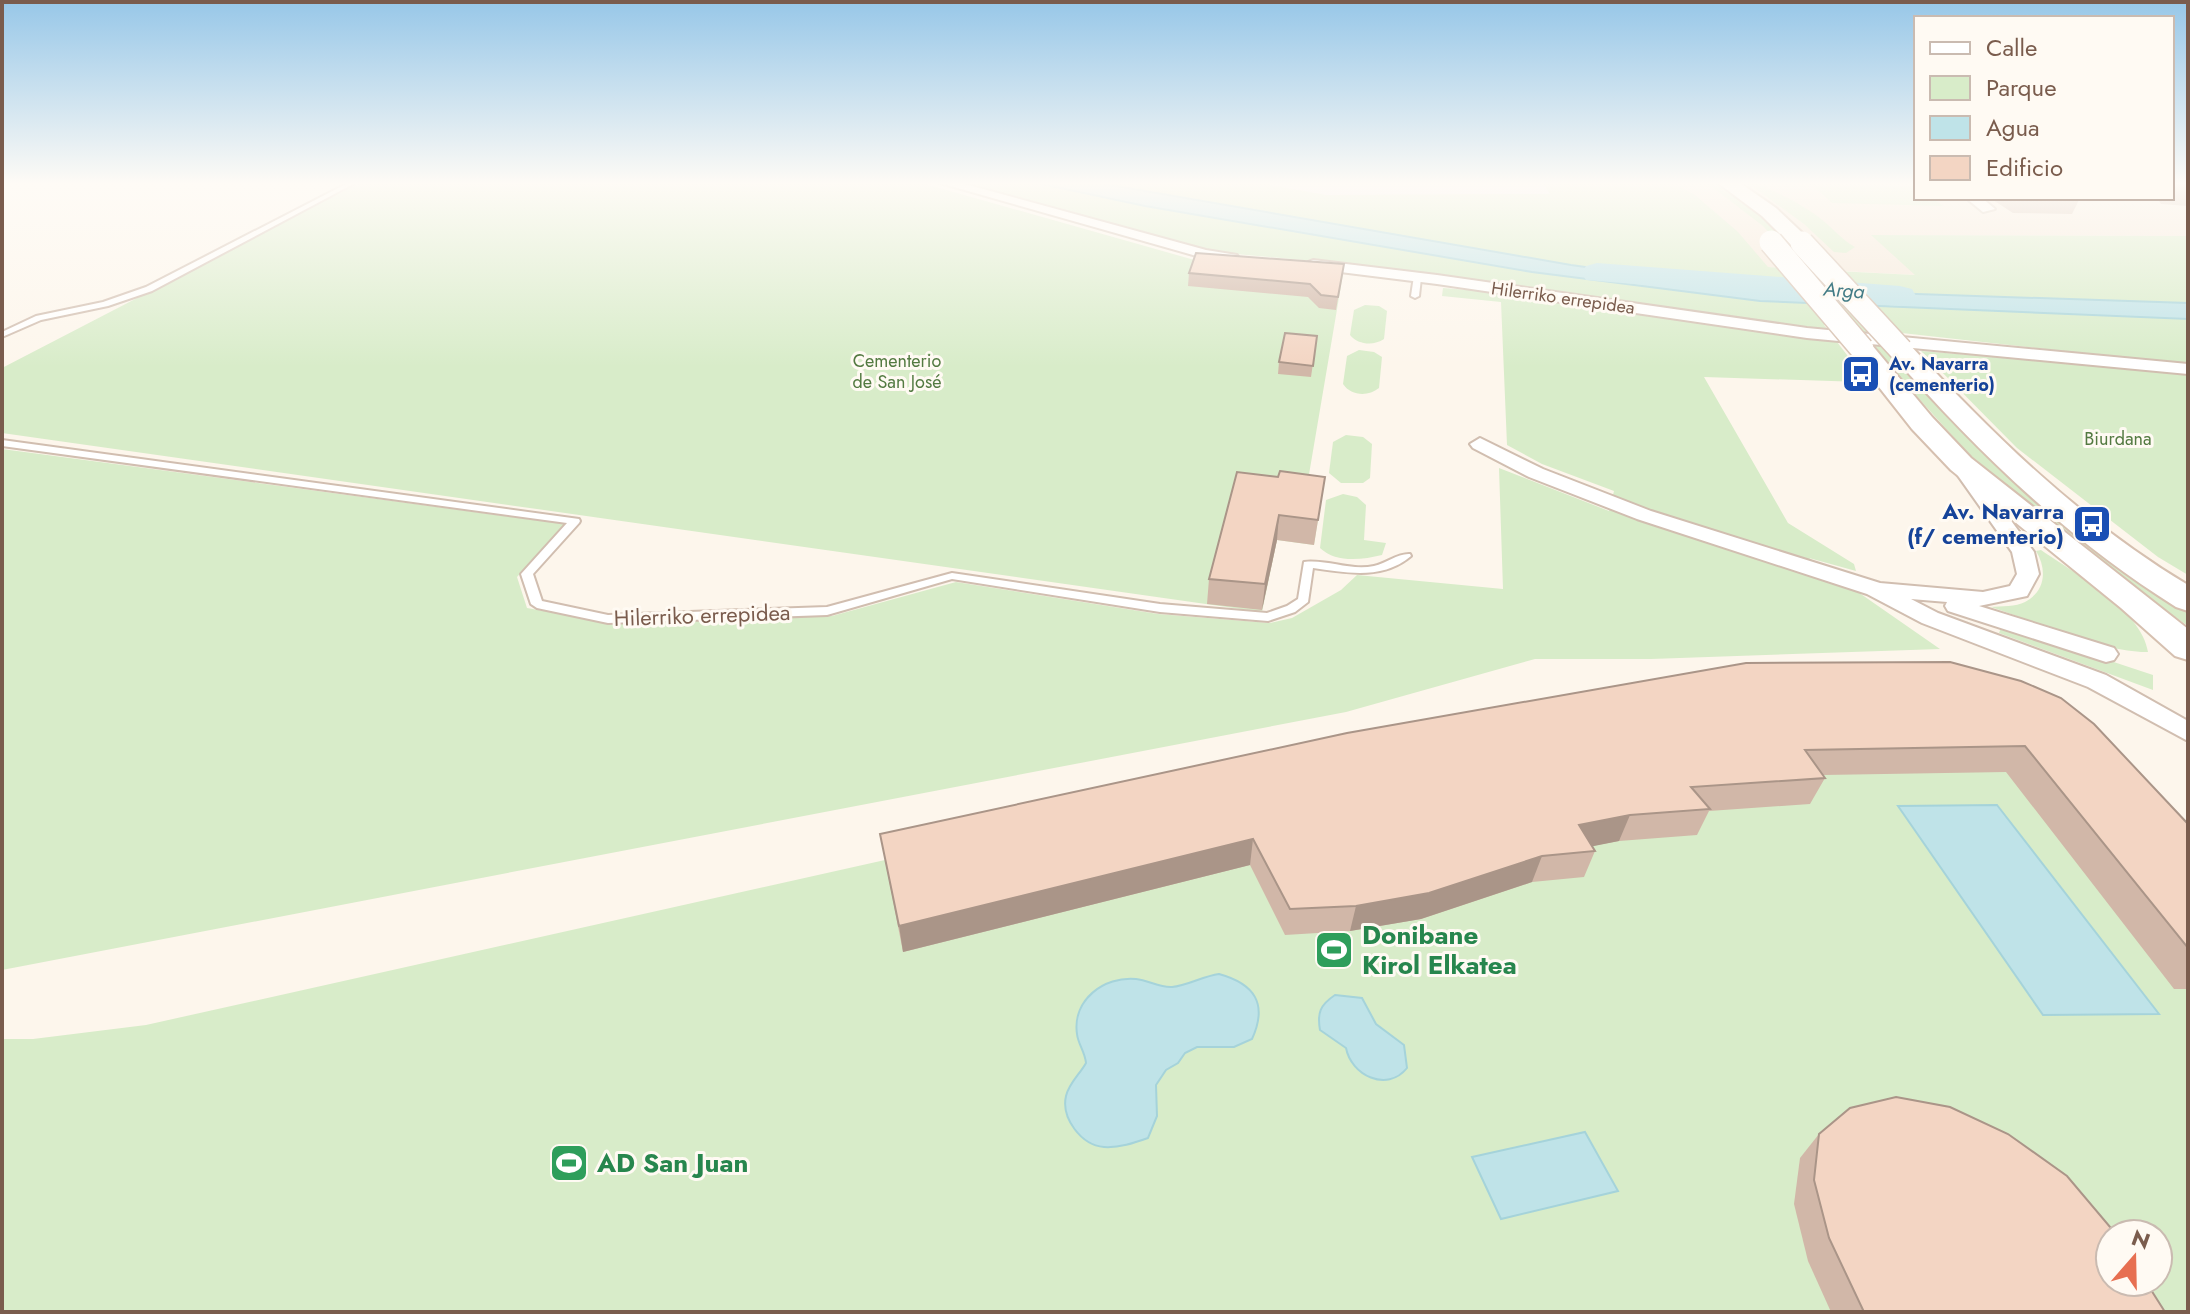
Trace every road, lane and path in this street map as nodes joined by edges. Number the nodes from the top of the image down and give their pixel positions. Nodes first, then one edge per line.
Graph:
1 (235, 244) edge
2 (1170, 244) edge
3 (1773, 244) edge
4 (1803, 244) edge
5 (1253, 259) edge
6 (1295, 263) edge
7 (1417, 278) junction
8 (1415, 296) dead end
9 (2, 335) edge
10 (2188, 369) edge
11 (2, 443) edge
12 (1480, 444) dead end
13 (1958, 462) junction
14 (1406, 556) dead end
15 (1875, 589) junction
16 (1905, 590) junction
17 (2188, 600) edge
18 (2188, 648) edge
19 (2106, 654) dead end
20 (2188, 732) edge

1 - 9 lane
2 - 5 street
3 - 13 main road, bridge
4 - 17 main road, bridge
6 - 7 street, Hilerriko errepidea
7 - 8 lane
7 - 10 street, Hilerriko errepidea
11 - 14 lane, Hilerriko errepidea
12 - 15 street
13 - 16 street
13 - 18 main road
15 - 16 street
15 - 20 street
16 - 19 street

